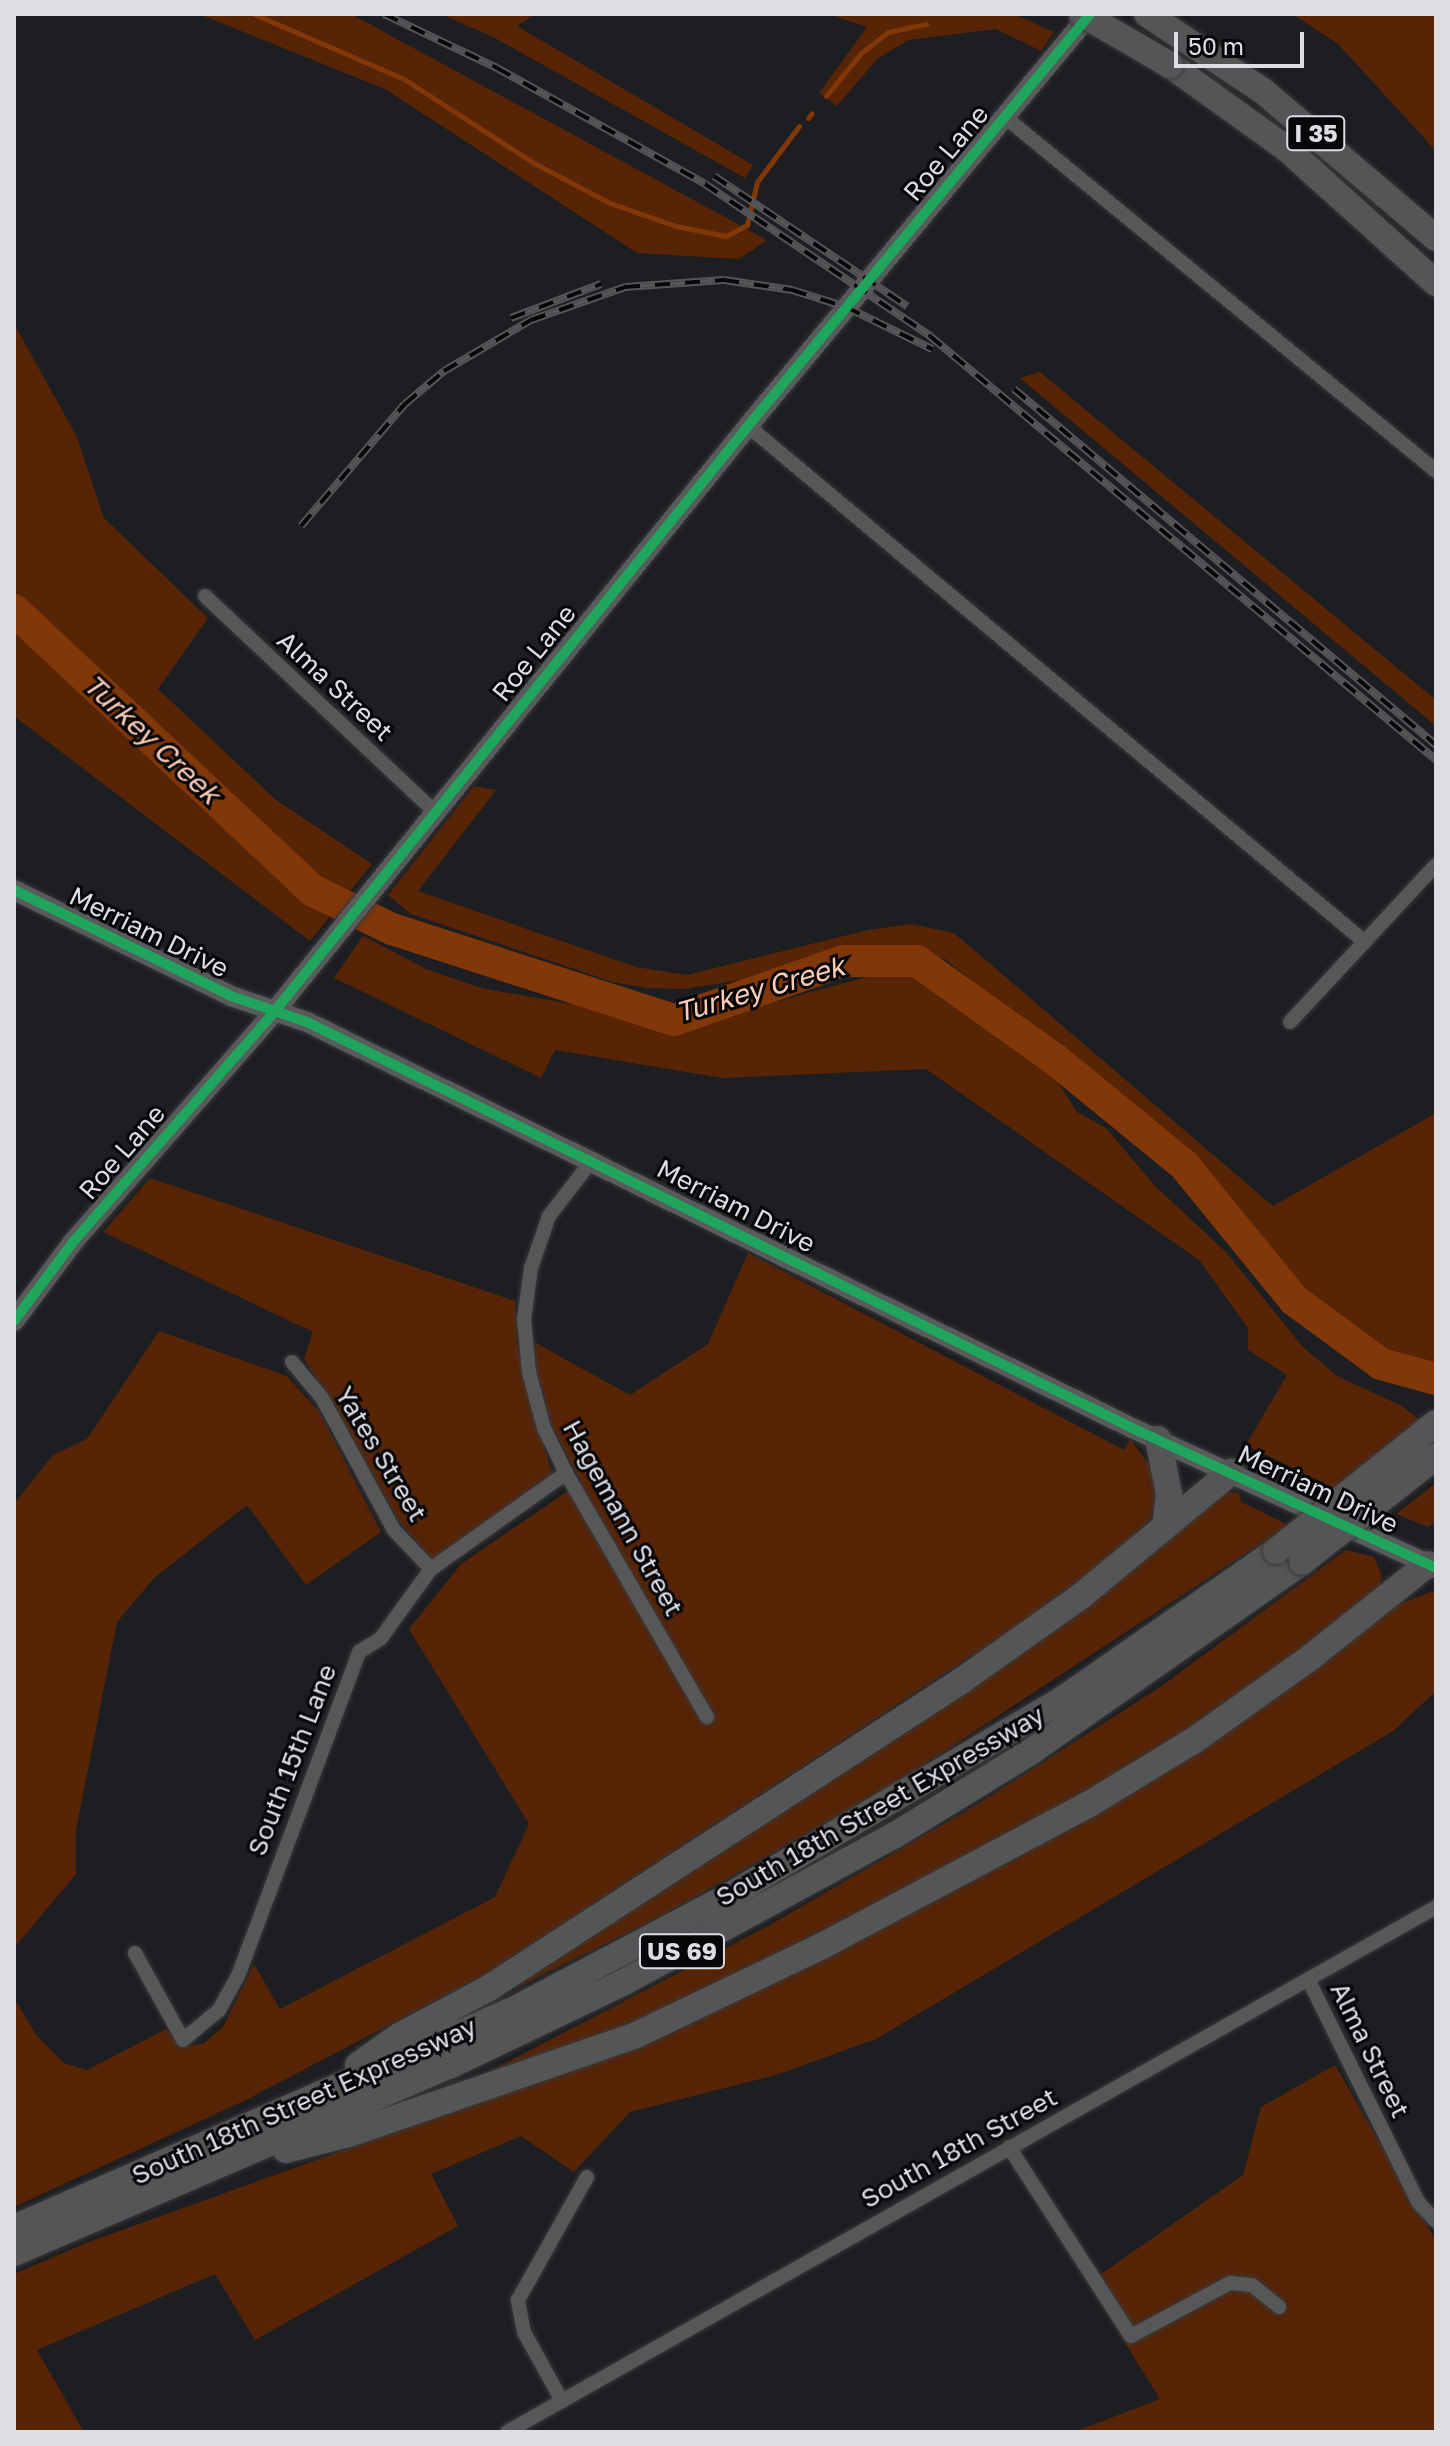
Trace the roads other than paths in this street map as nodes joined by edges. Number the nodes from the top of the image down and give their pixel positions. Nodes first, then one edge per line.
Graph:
1 (1082, 14) edge
2 (1090, 14) edge
3 (1147, 14) edge
4 (1005, 117) junction
5 (1436, 238) edge
6 (1436, 283) edge
7 (748, 426) junction
8 (1436, 471) edge
9 (205, 596) dead end
10 (434, 811) junction
11 (1436, 865) edge
12 (14, 890) edge
13 (1365, 942) junction
14 (274, 1012) junction
15 (1290, 1022) dead end
16 (593, 1159) junction
17 (14, 1321) edge
18 (292, 1362) dead end
19 (1436, 1423) edge
20 (1158, 1439) junction
21 (1436, 1456) edge
22 (1231, 1472) junction
23 (566, 1473) junction
24 (1165, 1527) junction
25 (1432, 1566) edge
26 (431, 1569) junction
27 (707, 1717) dead end
28 (1436, 1907) edge
29 (135, 1953) dead end
30 (1309, 1981) junction
31 (313, 2098) junction
32 (1009, 2147) junction
33 (209, 2169) junction
34 (587, 2177) dead end
35 (1436, 2221) edge
36 (14, 2228) edge
37 (14, 2253) edge
38 (1279, 2307) dead end
39 (562, 2401) junction
40 (507, 2432) edge

1 - 6 highway, I 35, bridge
2 - 4 street, Roe Lane
3 - 5 highway, I 35
4 - 7 street, Roe Lane
4 - 8 street
7 - 10 street, Roe Lane
7 - 13 street
9 - 10 street, Alma Street
10 - 14 street, Roe Lane
11 - 13 street
12 - 14 street, Merriam Drive
13 - 15 street
14 - 16 street, Merriam Drive
14 - 17 street, Roe Lane
16 - 20 street, Merriam Drive
16 - 23 street, Hagemann Street
18 - 26 street, Yates Street
19 - 31 highway, South 18th Street Expressway / US 69, bridge
20 - 22 street, Merriam Drive
20 - 24 highway
21 - 33 highway, South 18th Street Expressway / US 69, bridge
22 - 24 highway
22 - 25 street, Merriam Drive
23 - 26 street, South 15th Lane
23 - 27 street, Hagemann Street
24 - 31 highway
25 - 33 highway
26 - 29 street, South 15th Lane
28 - 30 street, South 18th Street
30 - 32 street, South 18th Street
30 - 35 street, Alma Street
31 - 36 highway, South 18th Street Expressway / US 69
32 - 38 street
32 - 39 street, South 18th Street
33 - 37 highway, South 18th Street Expressway / US 69
34 - 39 street
39 - 40 street, South 18th Street

